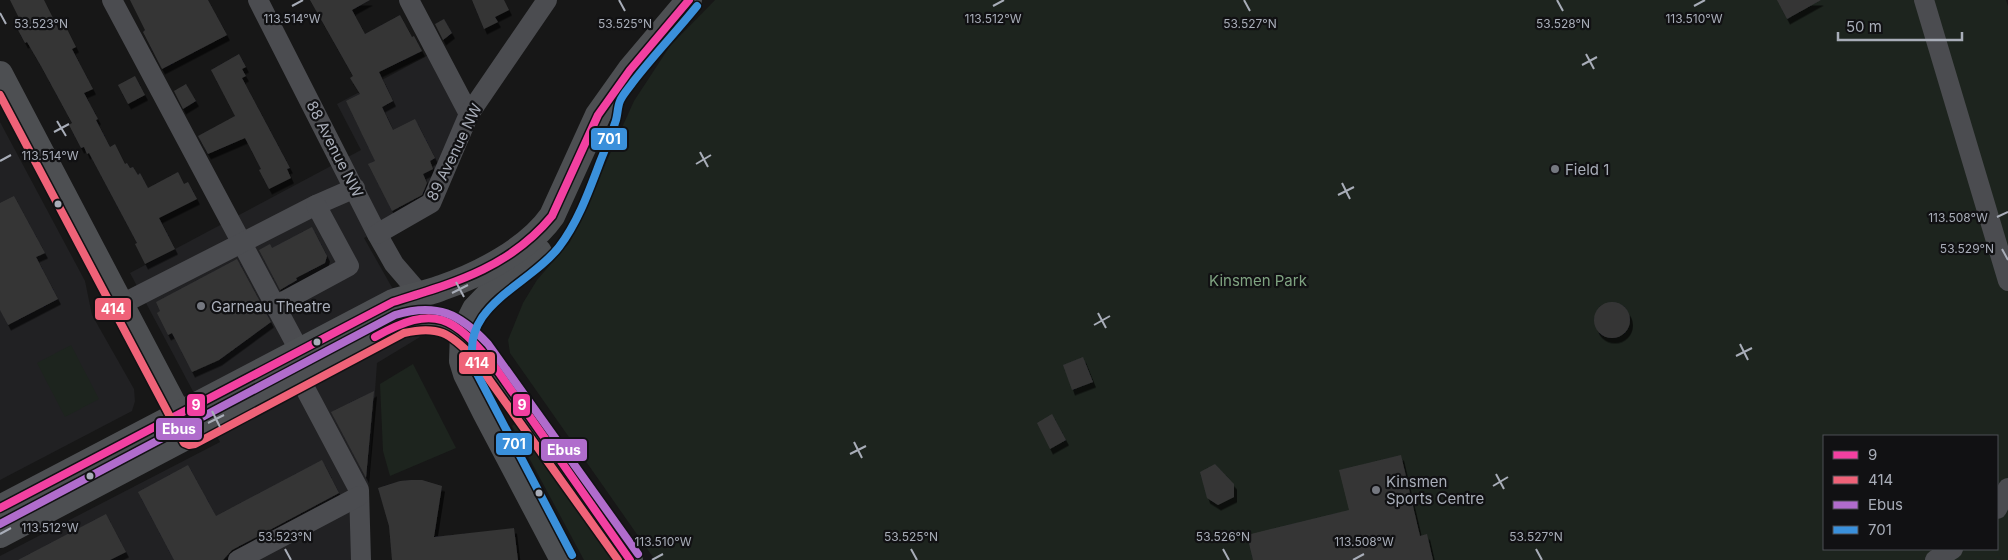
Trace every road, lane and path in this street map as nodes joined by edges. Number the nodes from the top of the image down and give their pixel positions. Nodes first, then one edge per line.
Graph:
1 (112, 0) edge
2 (258, 0) edge
3 (409, 0) edge
4 (547, 0) edge
5 (689, 0) edge
6 (1924, 0) edge
7 (0, 74) edge
8 (611, 96) junction
9 (469, 114) junction
10 (355, 188) junction
11 (316, 205) junction
12 (377, 234) junction
13 (241, 243) junction
14 (2008, 281) edge
15 (419, 293) junction
16 (120, 305) junction
17 (275, 306) junction
18 (463, 333) junction
19 (299, 350) junction
20 (299, 377) junction
21 (185, 425) junction
22 (2008, 488) edge
23 (359, 496) junction
24 (1998, 507) edge
25 (0, 508) edge
26 (0, 535) edge
27 (1951, 550) edge
28 (238, 560) edge
29 (361, 560) edge
30 (563, 560) edge
31 (630, 560) edge
32 (1935, 560) edge

1 - 13 street
2 - 10 street, 88 Avenue NW
3 - 9 street
4 - 9 street, 89 Avenue NW
5 - 8 main road
6 - 14 street
7 - 16 main road
8 - 15 main road
8 - 18 main road
9 - 12 street, 89 Avenue NW
10 - 11 street
10 - 12 street, 88 Avenue NW
11 - 13 street
11 - 17 street
12 - 15 street, 88 Avenue NW
13 - 16 street
13 - 17 street
15 - 19 main road
16 - 21 main road
17 - 19 street
18 - 20 main road
18 - 30 main road
18 - 31 main road
19 - 21 main road
20 - 21 main road
20 - 23 street
21 - 25 main road
21 - 26 main road
22 - 24 street
23 - 28 street
23 - 29 street
27 - 32 street

